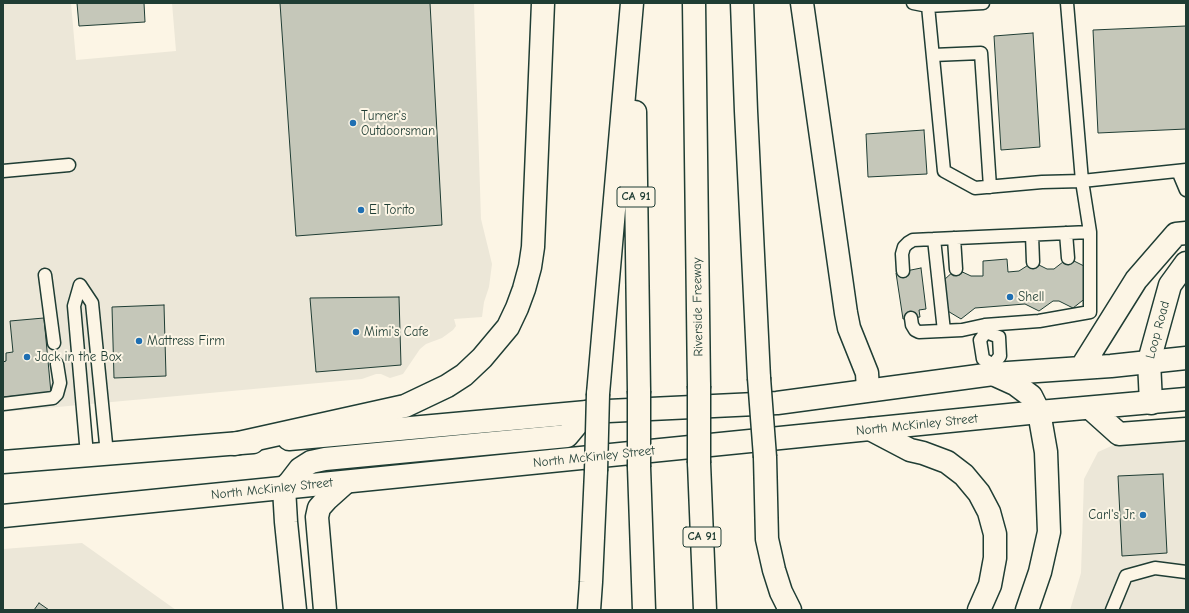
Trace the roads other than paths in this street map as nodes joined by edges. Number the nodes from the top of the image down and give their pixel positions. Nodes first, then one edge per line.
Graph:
1 (543, 3) edge
2 (633, 3) edge
3 (694, 3) edge
4 (742, 3) edge
5 (802, 3) edge
6 (912, 3) edge
7 (983, 3) edge
8 (1067, 3) edge
9 (928, 6) junction
10 (933, 55) junction
11 (69, 165) dead end
12 (1182, 170) edge
13 (3, 171) edge
14 (1082, 181) junction
15 (990, 187) junction
16 (1186, 190) edge
17 (1090, 232) junction
18 (1066, 233) junction
19 (1181, 234) edge
20 (1032, 235) junction
21 (954, 238) junction
22 (934, 239) junction
23 (1068, 258) dead end
24 (1033, 262) dead end
25 (1186, 263) edge
26 (956, 269) dead end
27 (903, 271) dead end
28 (45, 275) dead end
29 (911, 318) dead end
30 (985, 329) junction
31 (944, 331) junction
32 (54, 343) dead end
33 (1186, 358) edge
34 (1149, 361) junction
35 (57, 364) dead end
36 (1081, 368) junction
37 (993, 370) junction
38 (868, 390) junction
39 (1186, 399) edge
40 (1151, 403) junction
41 (3, 404) edge
42 (1090, 408) junction
43 (586, 412) junction
44 (1039, 412) junction
45 (870, 429) junction
46 (1186, 430) edge
47 (234, 444) junction
48 (97, 454) junction
49 (3, 462) edge
50 (346, 482) junction
51 (284, 488) junction
52 (3, 516) edge
53 (1186, 572) edge
54 (295, 610) edge
55 (325, 610) edge
56 (589, 610) edge
57 (644, 610) edge
58 (705, 610) edge
59 (790, 610) edge
60 (979, 610) edge
61 (1027, 610) edge
62 (1112, 610) edge

1 - 47 main road
2 - 56 main road, bridge
2 - 57 main road, CA 91, bridge
3 - 58 main road, Riverside Freeway / CA 91, bridge
4 - 59 main road, bridge
5 - 38 main road
6 - 9 lane
7 - 9 lane
8 - 14 lane
9 - 10 lane
10 - 15 lane
10 - 15 lane
11 - 13 lane
12 - 14 lane
12 - 16 lane
14 - 15 lane
14 - 17 lane
17 - 18 lane
17 - 30 lane
18 - 20 lane
18 - 23 lane
19 - 36 main road
20 - 21 lane
20 - 24 lane
21 - 22 lane
21 - 26 lane
22 - 27 lane
22 - 31 lane
25 - 34 main road, Loop Road
28 - 32 lane
29 - 31 lane
30 - 31 lane
30 - 37 lane
30 - 37 lane
33 - 34 main road
34 - 36 main road
34 - 40 main road, Loop Road
35 - 41 lane
36 - 37 main road
37 - 38 main road
37 - 44 main road
38 - 43 main road
39 - 40 main road, North McKinley Street
40 - 42 main road, North McKinley Street
42 - 44 main road, North McKinley Street
42 - 46 main road
43 - 47 main road
43 - 51 main road
44 - 45 main road, North McKinley Street
44 - 61 main road
45 - 50 main road, North McKinley Street
45 - 60 main road
47 - 48 main road
48 - 48 lane
48 - 49 main road
50 - 51 main road, North McKinley Street
50 - 55 main road
51 - 52 main road, North McKinley Street
51 - 54 main road
53 - 62 lane

